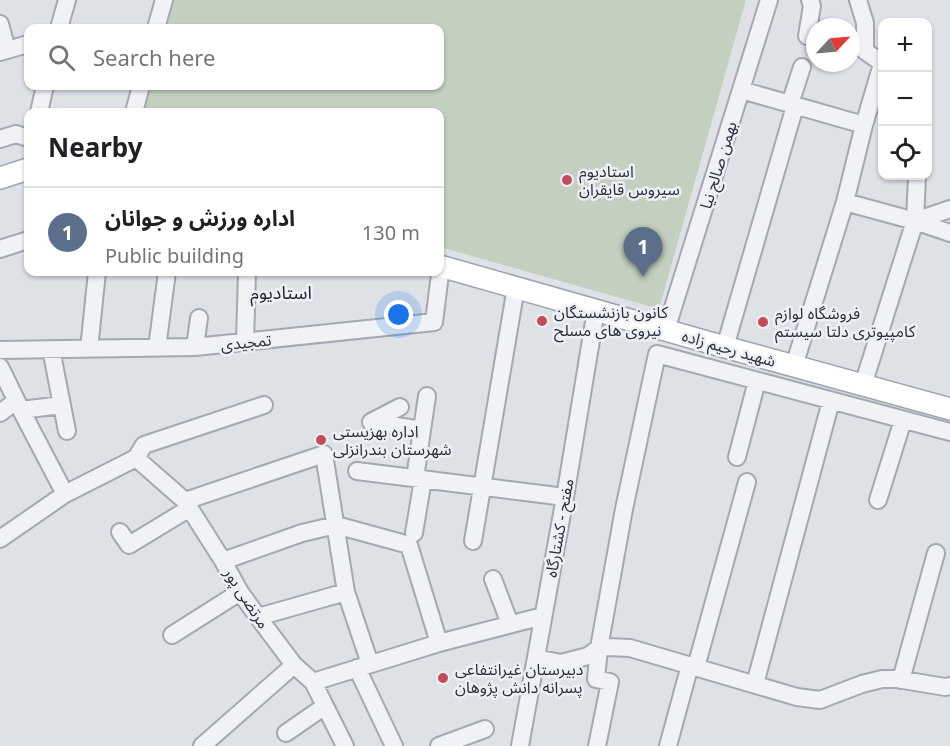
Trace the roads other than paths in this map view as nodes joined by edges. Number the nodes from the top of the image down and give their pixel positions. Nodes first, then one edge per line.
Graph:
1 (67, 0) edge
2 (164, 0) edge
3 (769, 0) edge
4 (810, 0) edge
5 (858, 0) edge
6 (810, 18) edge
7 (0, 24) edge
8 (60, 24) edge
9 (157, 24) edge
10 (24, 45) edge
11 (3, 51) edge
12 (878, 64) edge
13 (802, 67) dead end
14 (881, 72) edge
15 (44, 90) edge
16 (140, 90) edge
17 (741, 90) junction
18 (793, 105) junction
19 (40, 108) edge
20 (135, 108) edge
21 (864, 125) junction
22 (24, 137) edge
23 (0, 139) edge
24 (24, 170) edge
25 (0, 178) edge
26 (917, 180) edge
27 (845, 202) junction
28 (950, 209) edge
29 (915, 221) junction
30 (950, 233) edge
31 (24, 241) edge
32 (0, 249) edge
33 (444, 267) edge
34 (97, 276) edge
35 (166, 276) edge
36 (247, 276) edge
37 (439, 276) edge
38 (516, 287) junction
39 (596, 310) junction
40 (199, 318) dead end
41 (666, 330) junction
42 (245, 342) junction
43 (195, 347) junction
44 (725, 347) junction
45 (157, 348) junction
46 (51, 349) junction
47 (89, 349) junction
48 (0, 350) edge
49 (794, 366) junction
50 (0, 367) edge
51 (757, 381) junction
52 (863, 385) junction
53 (427, 396) dead end
54 (831, 401) junction
55 (62, 405) junction
56 (264, 405) dead end
57 (18, 406) junction
58 (400, 407) dead end
59 (950, 409) edge
60 (0, 413) edge
61 (903, 420) junction
62 (422, 430) junction
63 (67, 431) dead end
64 (950, 432) edge
65 (737, 457) dead end
66 (136, 458) junction
67 (357, 471) dead end
68 (419, 479) junction
69 (747, 482) dead end
70 (482, 487) junction
71 (65, 494) junction
72 (565, 497) junction
73 (878, 500) dead end
74 (188, 505) junction
75 (336, 525) junction
76 (120, 532) dead end
77 (414, 533) dead end
78 (0, 539) edge
79 (473, 541) dead end
80 (936, 553) dead end
81 (223, 561) junction
82 (493, 579) dead end
83 (240, 591) junction
84 (346, 592) junction
85 (543, 616) junction
86 (258, 617) junction
87 (510, 624) junction
88 (172, 635) dead end
89 (439, 643) junction
90 (599, 648) junction
91 (536, 658) junction
92 (294, 665) junction
93 (364, 666) junction
94 (693, 666) junction
95 (902, 680) junction
96 (313, 682) junction
97 (755, 684) junction
98 (950, 686) edge
99 (325, 706) junction
100 (485, 729) dead end
101 (286, 733) dead end
102 (202, 746) edge
103 (345, 746) edge
104 (394, 746) edge
105 (439, 746) edge
106 (520, 746) edge
107 (597, 746) edge
108 (668, 746) edge

1 - 8 street
2 - 9 street
3 - 17 street, بهمن صالح نیا
4 - 6 street
5 - 12 street
7 - 11 street
10 - 11 street
13 - 18 street
14 - 21 street
15 - 19 street
16 - 20 street
17 - 18 street
17 - 41 street, بهمن صالح نیا
18 - 21 street
18 - 44 street
21 - 27 street
22 - 23 street
24 - 25 main road
26 - 29 street
27 - 29 street
27 - 49 street
28 - 29 street
29 - 30 street
29 - 52 street
31 - 32 street
33 - 38 main road, شهید رحیم زاده
34 - 47 street
35 - 45 street
36 - 42 street
37 - 42 street, تمجیدی
38 - 39 main road, شهید رحیم زاده
38 - 70 street
39 - 41 main road, شهید رحیم زاده
39 - 72 street, مفتح - کشتارگاه
40 - 43 street
41 - 44 main road, شهید رحیم زاده
42 - 43 street, تمجیدی
43 - 45 street, تمجیدی
44 - 49 main road, شهید رحیم زاده
45 - 47 street, تمجیدی
46 - 47 street, تمجیدی
46 - 48 street, تمجیدی
46 - 55 street
49 - 52 main road, شهید رحیم زاده
50 - 57 street
51 - 54 street
51 - 65 street
51 - 90 street
52 - 59 main road, شهید رحیم زاده
53 - 62 street
54 - 61 street
54 - 97 street
55 - 57 street
55 - 63 street
56 - 66 street
57 - 60 street
57 - 71 street
58 - 62 street
61 - 64 street
61 - 73 street
62 - 68 street
66 - 71 street
66 - 74 street, مرتضی پور
67 - 68 street
68 - 70 street
68 - 77 street
69 - 94 street
70 - 72 street
70 - 79 street
71 - 78 street
72 - 85 street, مفتح - کشتارگاه
74 - 75 street
74 - 76 street
74 - 81 street, مرتضی پور
75 - 81 street
75 - 84 street
75 - 89 street
80 - 95 street
81 - 83 street, مرتضی پور
82 - 87 street
83 - 86 street, مرتضی پور
83 - 88 street
84 - 86 street
84 - 93 street
85 - 87 street
85 - 91 street, مفتح - کشتارگاه
86 - 92 street, مرتضی پور
87 - 89 street
89 - 93 street
90 - 91 street
90 - 94 street
90 - 107 street
91 - 106 street, مفتح - کشتارگاه
92 - 96 street, مرتضی پور
92 - 102 street
93 - 96 street
93 - 104 street
94 - 97 street
94 - 108 street
95 - 97 street
95 - 98 street
96 - 99 street, مرتضی پور
99 - 101 street
99 - 103 street, مرتضی پور
100 - 105 street

